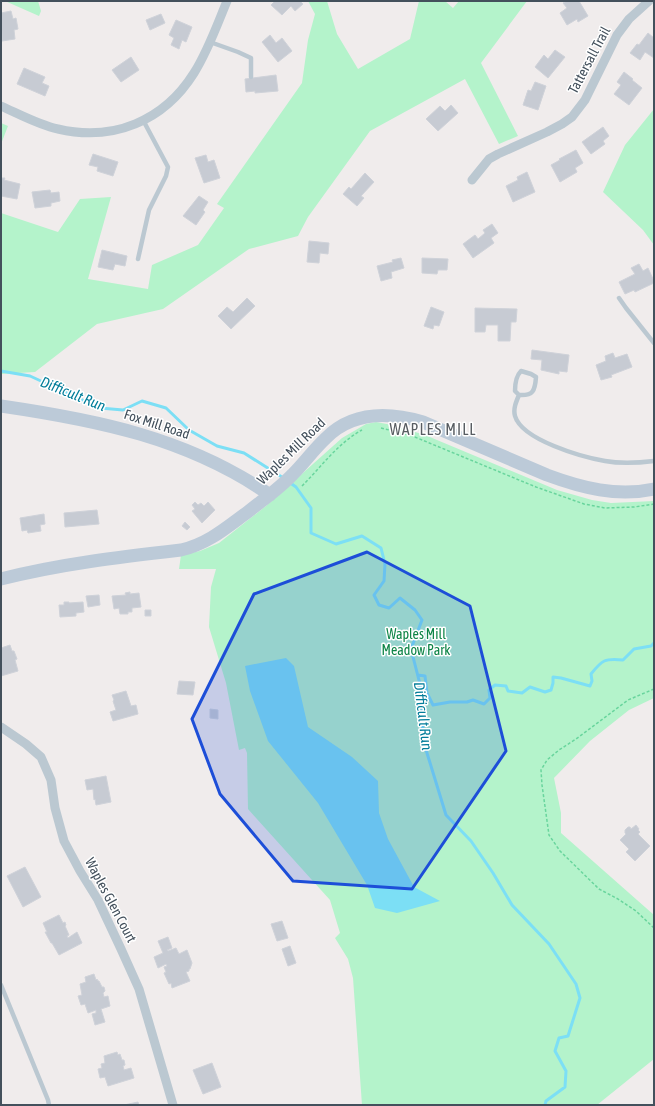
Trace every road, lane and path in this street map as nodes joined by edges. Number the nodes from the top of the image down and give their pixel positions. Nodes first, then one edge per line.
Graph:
1 (227, 1) edge
2 (649, 1) edge
3 (210, 42) junction
4 (251, 77) dead end
5 (1, 106) edge
6 (143, 120) junction
7 (472, 180) dead end
8 (138, 259) dead end
9 (619, 298) dead end
10 (654, 343) edge
11 (519, 395) junction
12 (1, 406) edge
13 (375, 427) dead end
14 (364, 430) dead end
15 (654, 461) edge
16 (302, 486) dead end
17 (654, 489) edge
18 (275, 491) junction
19 (654, 504) edge
20 (1, 579) edge
21 (654, 689) edge
22 (1, 727) edge
23 (654, 928) edge
24 (1, 985) edge
25 (49, 1105) edge
26 (173, 1105) edge

1 - 3 street
2 - 7 street, Tattersall Trail
3 - 4 lane
3 - 6 street
5 - 6 street
6 - 8 lane
9 - 10 lane
11 - 11 lane
11 - 15 lane
12 - 18 main road, Fox Mill Road
13 - 19 path
14 - 16 path
17 - 18 main road, Waples Mill Road
18 - 20 main road, Waples Mill Road
21 - 23 path
22 - 26 street, Waples Glen Court
24 - 25 lane

